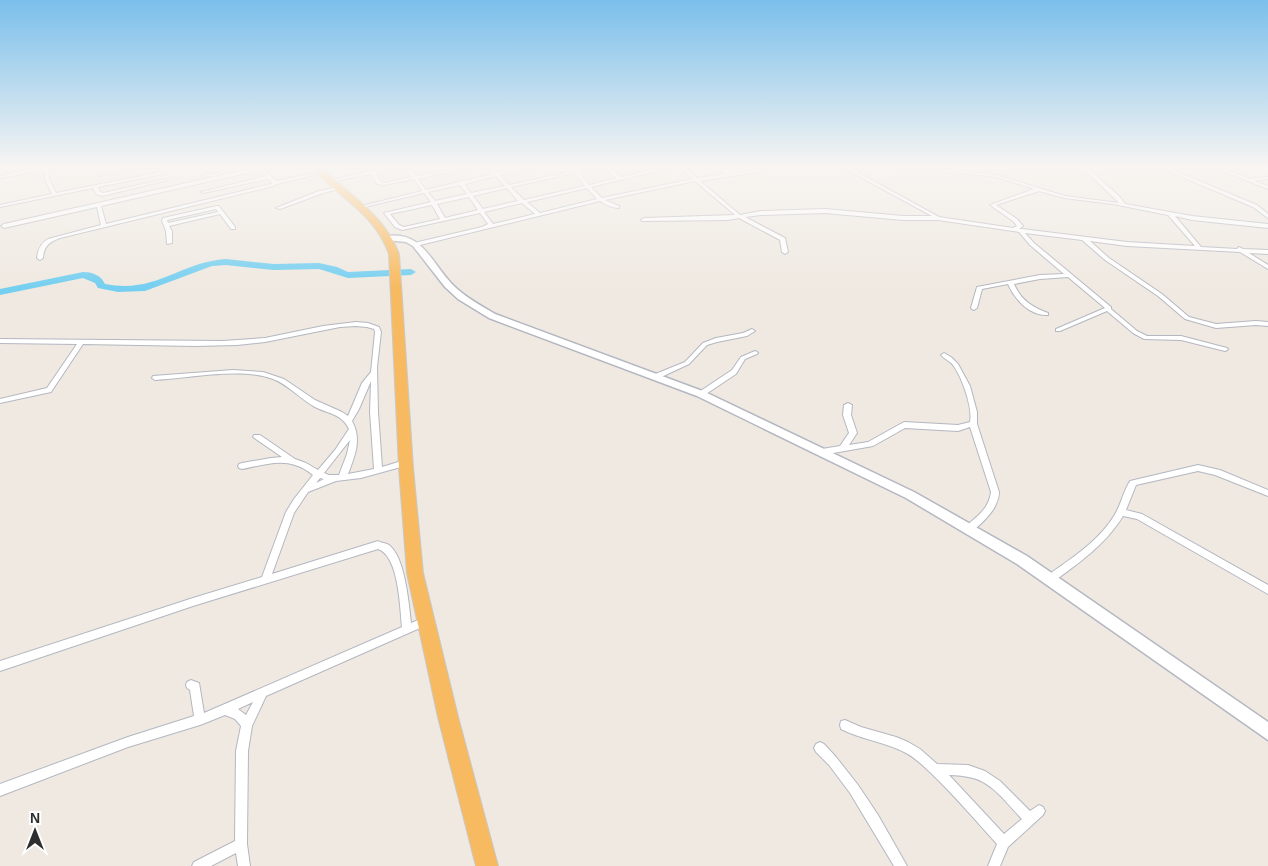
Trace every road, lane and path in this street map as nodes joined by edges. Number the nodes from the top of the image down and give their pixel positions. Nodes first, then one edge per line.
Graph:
1 (97, 206) edge
2 (99, 206) edge
3 (185, 206) edge
4 (217, 206) edge
5 (282, 206) edge
6 (421, 206) edge
7 (435, 206) edge
8 (478, 206) edge
9 (500, 206) edge
10 (529, 206) edge
11 (572, 206) edge
12 (728, 206) edge
13 (917, 206) edge
14 (994, 206) edge
15 (1130, 206) edge
16 (1254, 206) edge
17 (360, 207) edge
18 (1268, 207) edge
19 (278, 208) dead end
20 (1258, 208) junction
21 (218, 210) junction
22 (481, 211) junction
23 (162, 212) junction
24 (1170, 214) junction
25 (538, 215) junction
26 (739, 216) junction
27 (1268, 216) edge
28 (938, 218) junction
29 (443, 220) junction
30 (644, 220) dead end
31 (166, 222) junction
32 (104, 225) junction
33 (4, 226) dead end
34 (1268, 226) edge
35 (489, 227) junction
36 (233, 228) dead end
37 (1018, 230) junction
38 (390, 238) junction
39 (1084, 239) junction
40 (169, 243) dead end
41 (416, 244) junction
42 (1199, 247) junction
43 (1239, 249) junction
44 (785, 252) dead end
45 (1268, 252) edge
46 (40, 258) dead end
47 (1268, 268) edge
48 (1070, 275) junction
49 (1010, 282) junction
50 (974, 308) dead end
51 (1108, 309) junction
52 (1046, 314) dead end
53 (1268, 324) edge
54 (1058, 330) dead end
55 (752, 331) dead end
56 (0, 341) edge
57 (81, 343) junction
58 (1224, 348) dead end
59 (755, 353) dead end
60 (944, 355) dead end
61 (374, 372) junction
62 (655, 377) junction
63 (155, 378) dead end
64 (701, 394) junction
65 (0, 401) edge
66 (848, 405) dead end
67 (348, 421) junction
68 (973, 424) junction
69 (352, 430) junction
70 (257, 437) dead end
71 (843, 448) junction
72 (822, 452) junction
73 (292, 460) junction
74 (406, 463) junction
75 (242, 466) dead end
76 (378, 470) junction
77 (320, 475) junction
78 (338, 478) junction
79 (307, 490) junction
80 (1268, 493) edge
81 (1121, 512) junction
82 (969, 528) junction
83 (266, 579) junction
84 (1050, 579) junction
85 (1268, 590) edge
86 (426, 621) junction
87 (407, 629) junction
88 (0, 666) edge
89 (191, 685) dead end
90 (262, 694) junction
91 (225, 710) junction
92 (200, 720) junction
93 (845, 724) dead end
94 (248, 725) junction
95 (1268, 732) edge
96 (820, 748) dead end
97 (934, 768) junction
98 (0, 790) edge
99 (1004, 843) junction
100 (241, 844) junction
101 (198, 866) edge
102 (244, 866) edge
103 (487, 866) edge
104 (901, 866) edge
105 (994, 866) edge

1 - 33 street
2 - 32 street
3 - 23 street
4 - 21 street
5 - 19 street
6 - 29 street
7 - 29 street
8 - 22 street
9 - 22 street
10 - 25 street
11 - 25 street
12 - 26 street
13 - 28 street
14 - 37 street
15 - 24 street
16 - 20 street
17 - 38 highway
18 - 20 street
20 - 27 street
21 - 31 street
21 - 36 street
22 - 29 street
22 - 35 street
23 - 31 street
23 - 32 street
24 - 34 street
24 - 42 street
25 - 35 street
26 - 28 street
26 - 30 street
26 - 44 street
28 - 37 street
31 - 40 street
32 - 46 street
35 - 41 street
37 - 39 street
37 - 48 street
38 - 41 main road
38 - 74 highway
39 - 42 street
39 - 53 street
41 - 62 main road
42 - 43 street
43 - 45 street
43 - 47 street
48 - 49 street
48 - 51 street
49 - 50 street
49 - 52 street
51 - 54 street
51 - 58 street
55 - 62 street
56 - 57 street
57 - 61 street
57 - 65 street
59 - 64 street
60 - 68 street
61 - 67 street
61 - 76 street
62 - 64 main road
63 - 67 street
64 - 72 main road
66 - 71 street
67 - 69 street
68 - 71 street
68 - 82 street
69 - 77 street
69 - 78 street
70 - 73 street
71 - 72 street
72 - 82 main road
73 - 75 street
73 - 77 street
74 - 76 street
74 - 86 highway
76 - 78 street
77 - 78 street
77 - 79 street
78 - 79 street
79 - 83 street
80 - 81 street
81 - 84 street
81 - 85 street
82 - 84 main road
83 - 87 street
83 - 88 street
84 - 95 main road
86 - 87 street
86 - 103 highway
87 - 90 street
89 - 92 street
90 - 91 street
90 - 94 street
91 - 92 street
91 - 94 street
92 - 98 street
93 - 97 street
94 - 100 street
96 - 104 street
97 - 99 street
97 - 99 street
99 - 105 street
100 - 101 street
100 - 102 street

